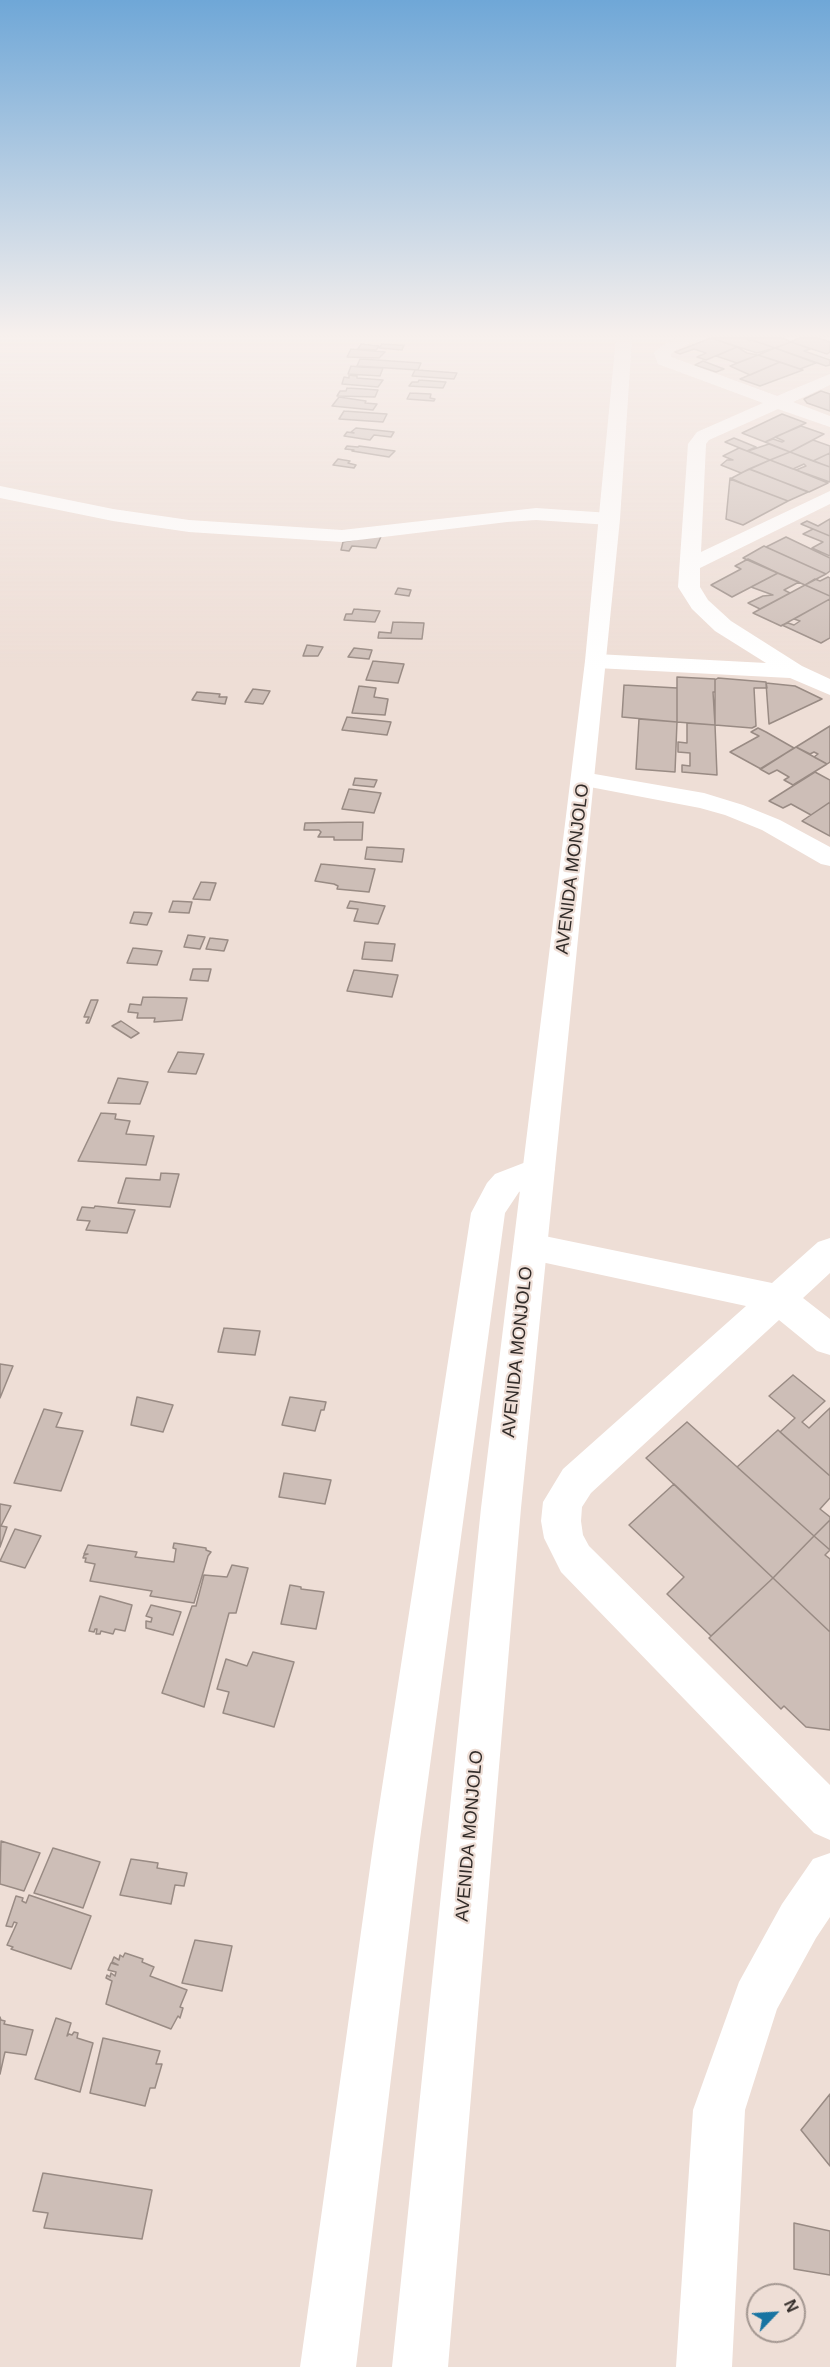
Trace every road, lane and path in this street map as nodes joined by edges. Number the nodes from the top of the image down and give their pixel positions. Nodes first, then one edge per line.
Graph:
1 (615, 448) edge
2 (697, 448) edge
3 (0, 492) edge
4 (830, 497) edge
5 (610, 519) junction
6 (690, 565) junction
7 (596, 661) junction
8 (830, 663) edge
9 (800, 674) junction
10 (830, 688) edge
11 (583, 779) junction
12 (830, 858) edge
13 (539, 1169) junction
14 (530, 1247) junction
15 (830, 1252) edge
16 (779, 1299) junction
17 (830, 1340) edge
18 (830, 1817) edge
19 (830, 1876) edge
20 (328, 2367) edge
21 (420, 2367) edge
22 (704, 2367) edge

1 - 5 street, AVENIDA MONJOLO
2 - 6 street
3 - 5 street
4 - 6 street
5 - 7 street, AVENIDA MONJOLO
6 - 9 street
7 - 9 street
7 - 11 street, AVENIDA MONJOLO
8 - 9 street
9 - 10 street
11 - 12 street
11 - 13 street, AVENIDA MONJOLO
13 - 14 street, AVENIDA MONJOLO
13 - 20 street
14 - 16 street
14 - 21 street, AVENIDA MONJOLO
15 - 16 street
16 - 17 street
16 - 18 street
19 - 22 street

